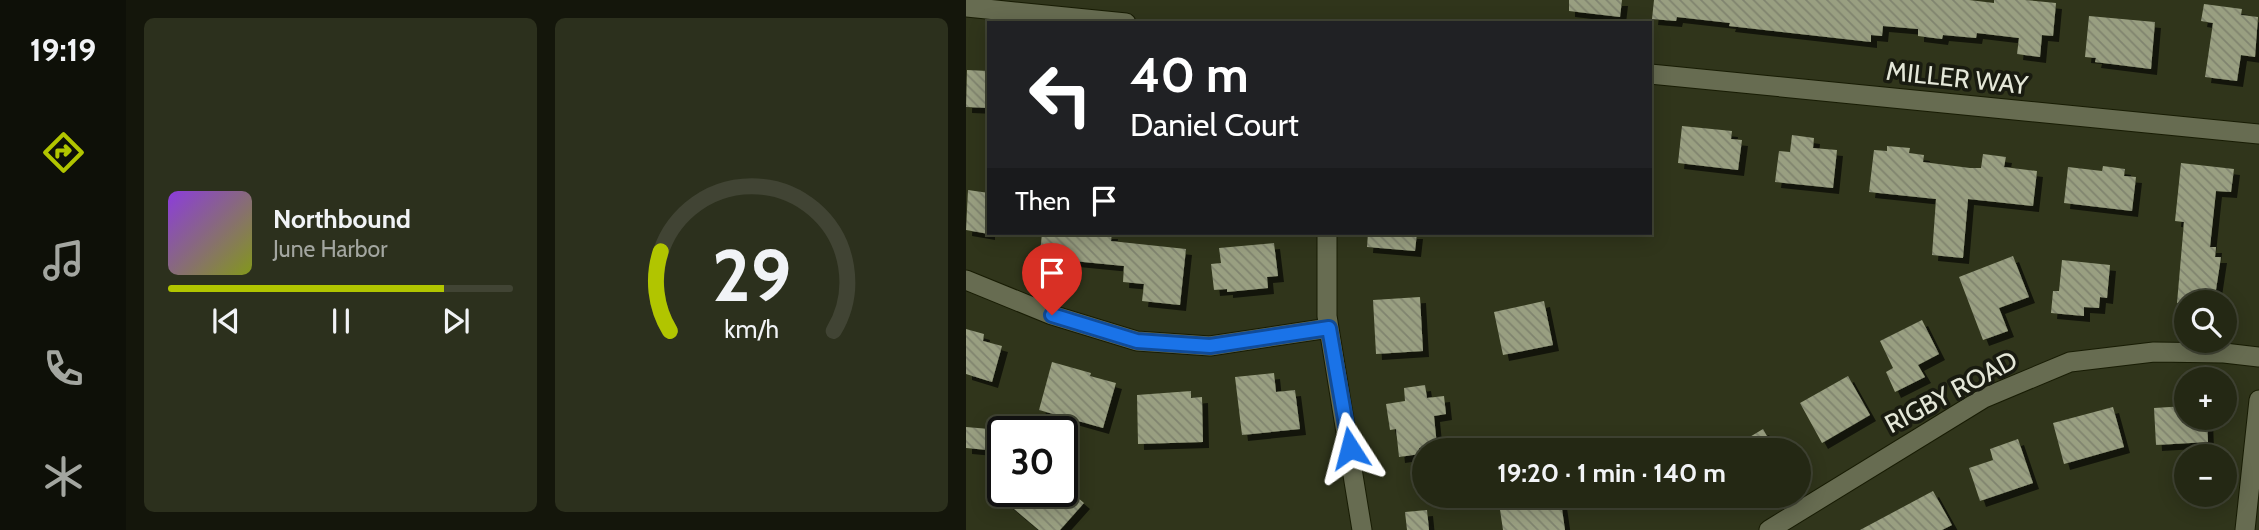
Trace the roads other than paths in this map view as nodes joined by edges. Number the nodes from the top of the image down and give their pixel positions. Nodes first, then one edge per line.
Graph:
1 (966, 8) edge
2 (1105, 21) edge
3 (1652, 74) edge
4 (2259, 134) edge
5 (1328, 235) edge
6 (966, 280) edge
7 (1329, 328) junction
8 (2259, 357) edge
9 (2259, 400) edge
10 (1362, 530) edge
11 (1769, 530) edge
12 (2245, 530) edge

1 - 2 street
3 - 4 street, MILLER WAY
5 - 7 street
6 - 7 street
7 - 10 street
8 - 11 street, RIGBY ROAD
9 - 12 street

